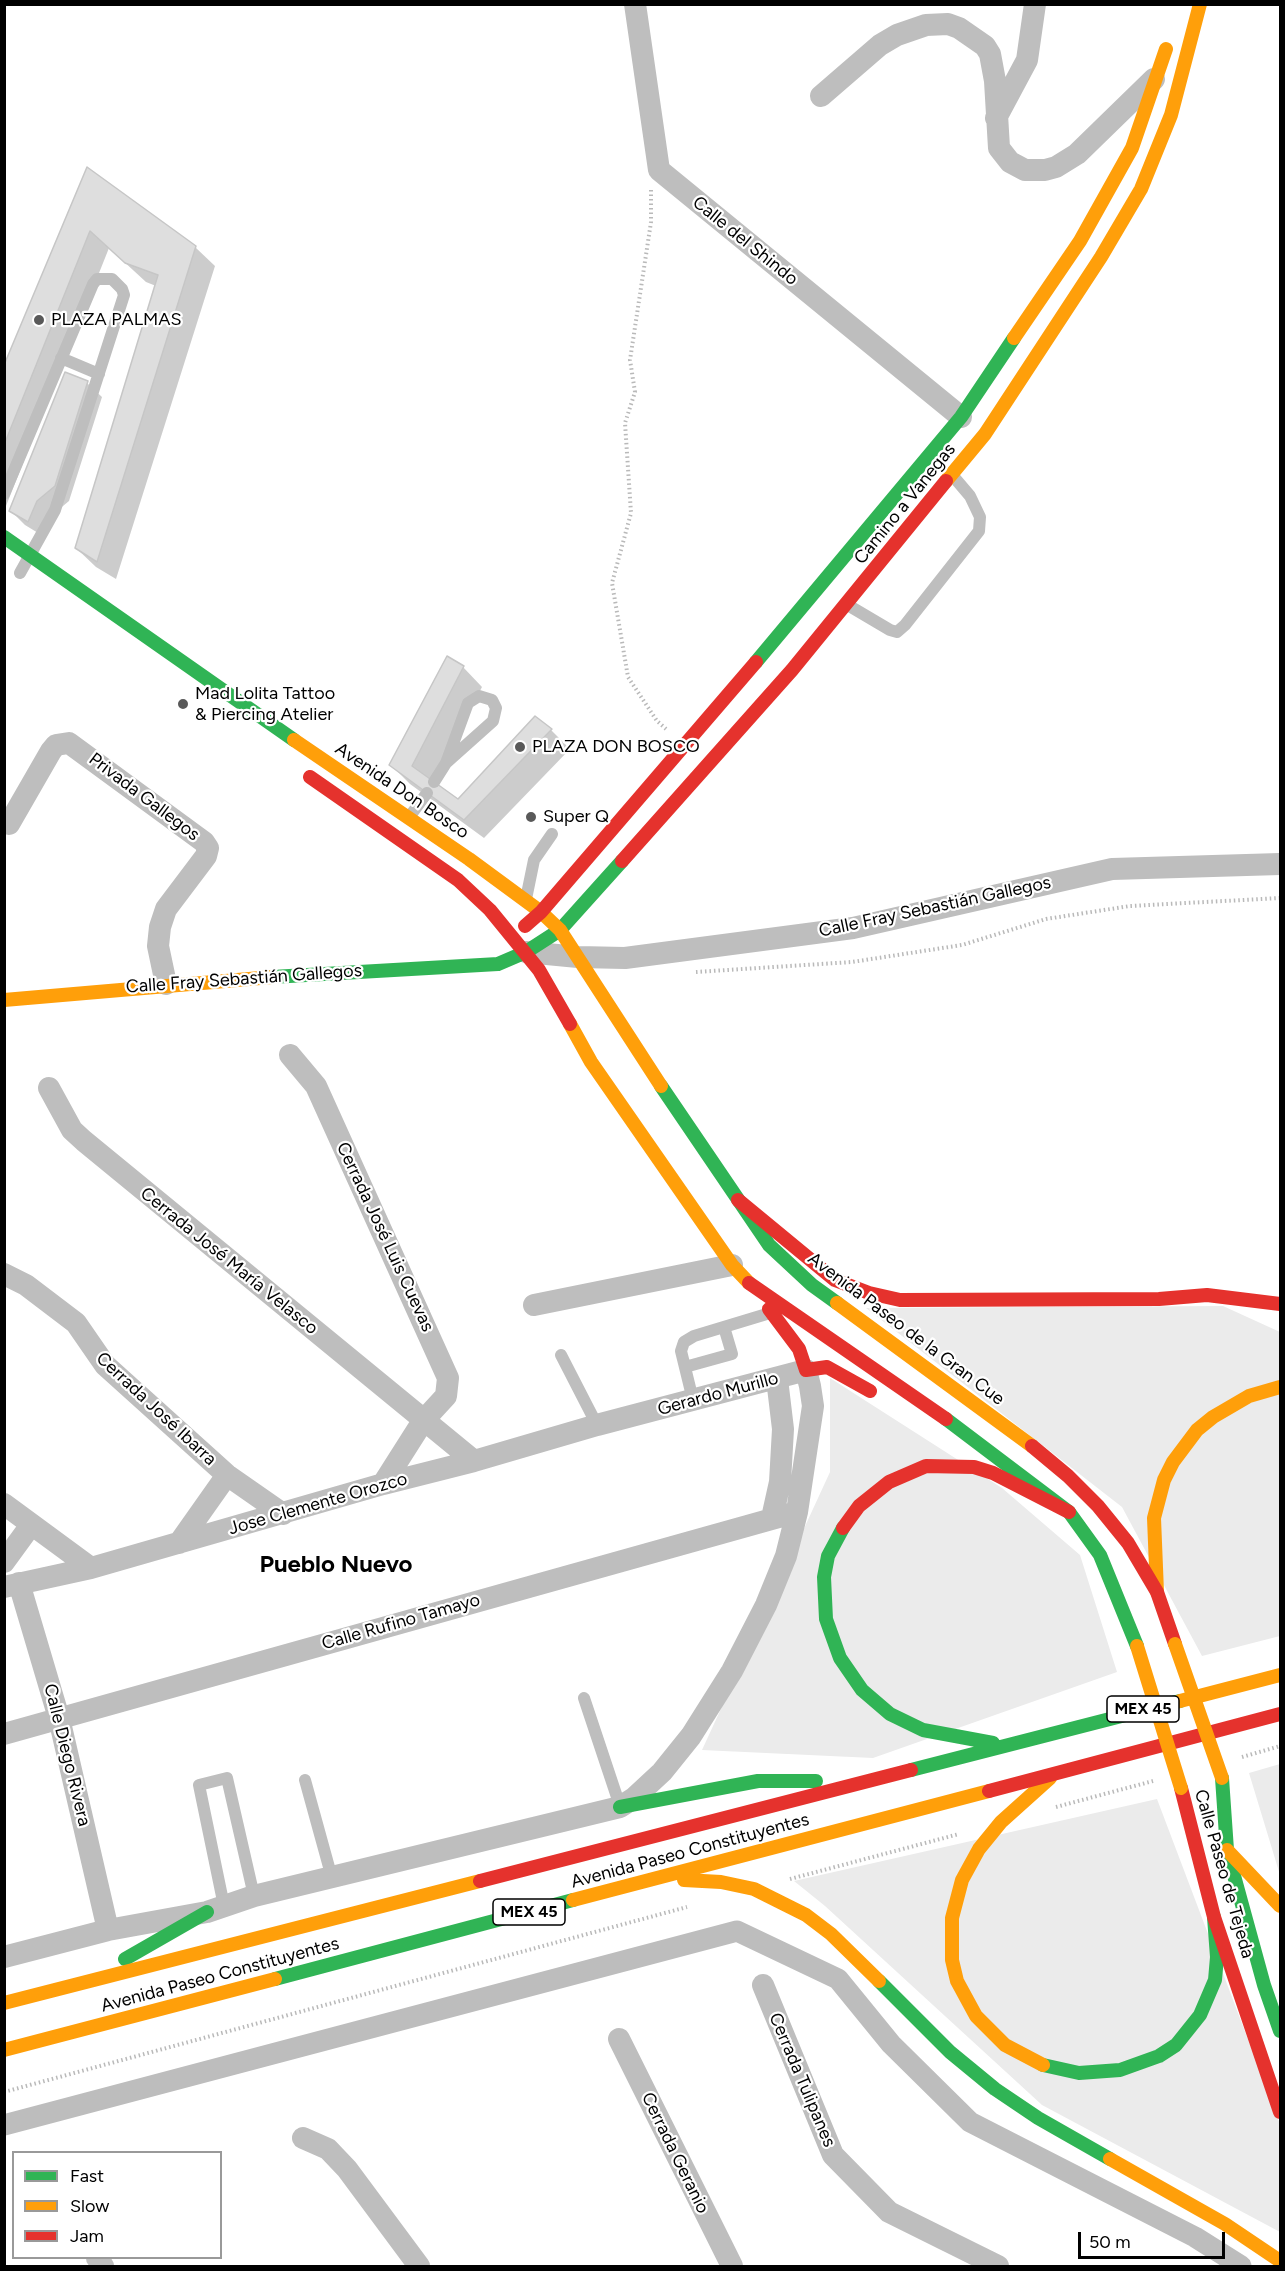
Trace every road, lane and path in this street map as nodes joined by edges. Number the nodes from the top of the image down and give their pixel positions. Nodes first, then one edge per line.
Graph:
1 (635, 4) edge
2 (1035, 4) edge
3 (1200, 4) edge
4 (1168, 39) dead end
5 (1160, 73) junction
6 (821, 96) dead end
7 (996, 118) junction
8 (1112, 121) junction
9 (1141, 124) junction
10 (659, 170) junction
11 (62, 358) junction
12 (99, 374) junction
13 (961, 417) junction
14 (952, 475) junction
15 (4, 494) edge
16 (4, 537) edge
17 (32, 555) junction
18 (21, 573) dead end
19 (846, 604) junction
20 (684, 747) junction
21 (446, 763) junction
22 (299, 769) dead end
23 (409, 817) junction
24 (9, 824) dead end
25 (552, 834) dead end
26 (395, 837) junction
27 (1281, 864) edge
28 (1281, 898) edge
29 (526, 902) junction
30 (541, 912) junction
31 (560, 930) junction
32 (520, 944) junction
33 (491, 954) junction
34 (578, 957) junction
35 (688, 972) dead end
36 (166, 984) junction
37 (4, 1000) edge
38 (615, 1018) junction
39 (573, 1029) junction
40 (290, 1055) dead end
41 (49, 1088) dead end
42 (738, 1200) junction
43 (732, 1265) junction
44 (4, 1274) edge
45 (756, 1290) junction
46 (1281, 1304) edge
47 (534, 1305) dead end
48 (771, 1312) junction
49 (724, 1327) junction
50 (561, 1355) dead end
51 (685, 1367) junction
52 (806, 1370) junction
53 (777, 1378) junction
54 (1281, 1387) edge
55 (884, 1399) dead end
56 (693, 1400) junction
57 (631, 1418) joint
58 (921, 1420) dead end
59 (423, 1421) junction
60 (597, 1425) junction
61 (970, 1435) junction
62 (474, 1461) junction
63 (227, 1475) junction
64 (383, 1484) junction
65 (4, 1504) edge
66 (797, 1512) junction
67 (1070, 1512) junction
68 (283, 1514) junction
69 (772, 1518) junction
70 (31, 1525) junction
71 (179, 1543) junction
72 (4, 1562) edge
73 (91, 1568) junction
74 (12, 1585) edge
75 (1157, 1592) junction
76 (1176, 1644) joint
77 (1281, 1675) edge
78 (584, 1698) dead end
79 (1281, 1714) edge
80 (59, 1718) junction
81 (4, 1734) edge
82 (1007, 1745) junction
83 (1281, 1746) edge
84 (1236, 1759) dead end
85 (1054, 1774) junction
86 (305, 1780) dead end
87 (1158, 1780) dead end
88 (863, 1781) junction
89 (620, 1807) junction
90 (1046, 1810) dead end
91 (968, 1831) dead end
92 (1227, 1850) junction
93 (332, 1878) junction
94 (656, 1879) junction
95 (788, 1880) dead end
96 (254, 1896) junction
97 (697, 1904) dead end
98 (1281, 1906) edge
99 (215, 1909) junction
100 (1214, 1917) junction
101 (108, 1930) junction
102 (4, 1957) edge
103 (93, 1978) junction
104 (763, 1985) dead end
105 (4, 2003) edge
106 (1281, 2031) edge
107 (619, 2039) dead end
108 (4, 2050) edge
109 (4, 2092) edge
110 (1281, 2112) edge
111 (303, 2138) dead end
112 (1281, 2261) edge
113 (419, 2266) edge
114 (732, 2266) edge
115 (998, 2266) edge

1 - 10 street
2 - 7 street
3 - 14 main road, Camino a Vanegas
4 - 5 main road, Camino a Vanegas
5 - 8 street
5 - 9 main road, Camino a Vanegas
6 - 7 street
7 - 8 street
8 - 9 street
9 - 13 main road, Camino a Vanegas
10 - 13 street, Calle del Shindo
10 - 20 path
11 - 12 lane
11 - 12 lane
11 - 15 lane
12 - 17 lane
13 - 20 main road, Camino a Vanegas
14 - 19 main road, Camino a Vanegas
14 - 19 lane
16 - 17 main road, Avenida Don Bosco
17 - 18 lane
17 - 23 main road, Avenida Don Bosco
19 - 31 main road, Camino a Vanegas
20 - 30 main road, Camino a Vanegas
21 - 21 lane
21 - 23 lane
22 - 26 main road
23 - 26 lane
23 - 29 main road, Avenida Don Bosco
24 - 36 street, Privada Gallegos
25 - 29 lane
26 - 32 main road
27 - 34 street, Calle Fray Sebastián Gallegos
28 - 35 path
29 - 30 main road, Avenida Don Bosco
30 - 31 main road, Avenida Paseo de la Gran Cue
30 - 32 main road, Camino a Vanegas
31 - 32 main road, Camino a Vanegas
31 - 34 main road, Avenida Paseo de la Gran Cue
32 - 33 main road
32 - 33 main road, Calle Fray Sebastián Gallegos
32 - 34 street, Calle Fray Sebastián Gallegos
32 - 39 main road
33 - 36 main road, Calle Fray Sebastián Gallegos
34 - 38 main road, Avenida Paseo de la Gran Cue
36 - 37 main road, Calle Fray Sebastián Gallegos
38 - 39 main road
38 - 42 main road, Avenida Paseo de la Gran Cue
39 - 43 main road
40 - 59 street, Cerrada José Luis Cuevas
41 - 59 street, Cerrada José María Velasco
42 - 46 main road
42 - 75 main road, Avenida Paseo de la Gran Cue
43 - 45 main road
43 - 47 street
44 - 63 street, Cerrada José Ibarra
45 - 48 main road
45 - 61 main road
48 - 49 lane
48 - 52 main road
49 - 51 lane
49 - 51 lane
50 - 60 lane
51 - 56 lane
52 - 53 street, Gerardo Murillo
52 - 55 main road
52 - 66 street
53 - 56 street, Gerardo Murillo
53 - 69 street
54 - 75 main road
56 - 57 street, Gerardo Murillo
57 - 60 street, Jose Clemente Orozco
58 - 61 main road
59 - 62 street, Cerrada José María Velasco
59 - 64 street
60 - 62 street, Jose Clemente Orozco
61 - 67 main road
62 - 64 street, Jose Clemente Orozco
63 - 68 street, Cerrada José Ibarra
63 - 71 street, Cerrada José Ibarra
64 - 68 street, Jose Clemente Orozco
65 - 70 street
66 - 69 street, Calle Rufino Tamayo
66 - 89 street
67 - 82 main road
67 - 100 main road, Calle Paseo de Tejeda, bridge
68 - 71 street, Jose Clemente Orozco
69 - 80 street, Calle Rufino Tamayo
70 - 72 street
70 - 73 street
71 - 73 street, Jose Clemente Orozco
73 - 74 street, Jose Clemente Orozco
74 - 80 street, Calle Diego Rivera
75 - 76 main road, Avenida Paseo de la Gran Cue
76 - 92 main road, Calle Paseo de Tejeda, bridge
77 - 82 main road, Avenida Paseo Constituyentes / MEX 45
78 - 89 lane
79 - 85 main road, Avenida Paseo Constituyentes / MEX 45
80 - 81 street, Calle Rufino Tamayo
80 - 101 street, Calle Diego Rivera
82 - 88 main road, Avenida Paseo Constituyentes / MEX 45
83 - 84 path
85 - 94 main road, Avenida Paseo Constituyentes / MEX 45
85 - 100 main road
86 - 93 lane
87 - 90 path
88 - 89 main road
88 - 103 main road, Avenida Paseo Constituyentes / MEX 45
89 - 93 street
91 - 95 path
92 - 98 main road
92 - 106 main road, Calle Paseo de Tejeda
93 - 96 street
94 - 108 main road, Avenida Paseo Constituyentes / MEX 45
94 - 112 main road
96 - 99 street
96 - 99 lane
97 - 109 path
99 - 101 street
99 - 103 main road
100 - 110 main road, Calle Paseo de Tejeda
101 - 102 street
103 - 105 main road, Avenida Paseo Constituyentes / MEX 45
104 - 115 street, Cerrada Tulipanes
107 - 114 street, Cerrada Geranio
111 - 113 street

